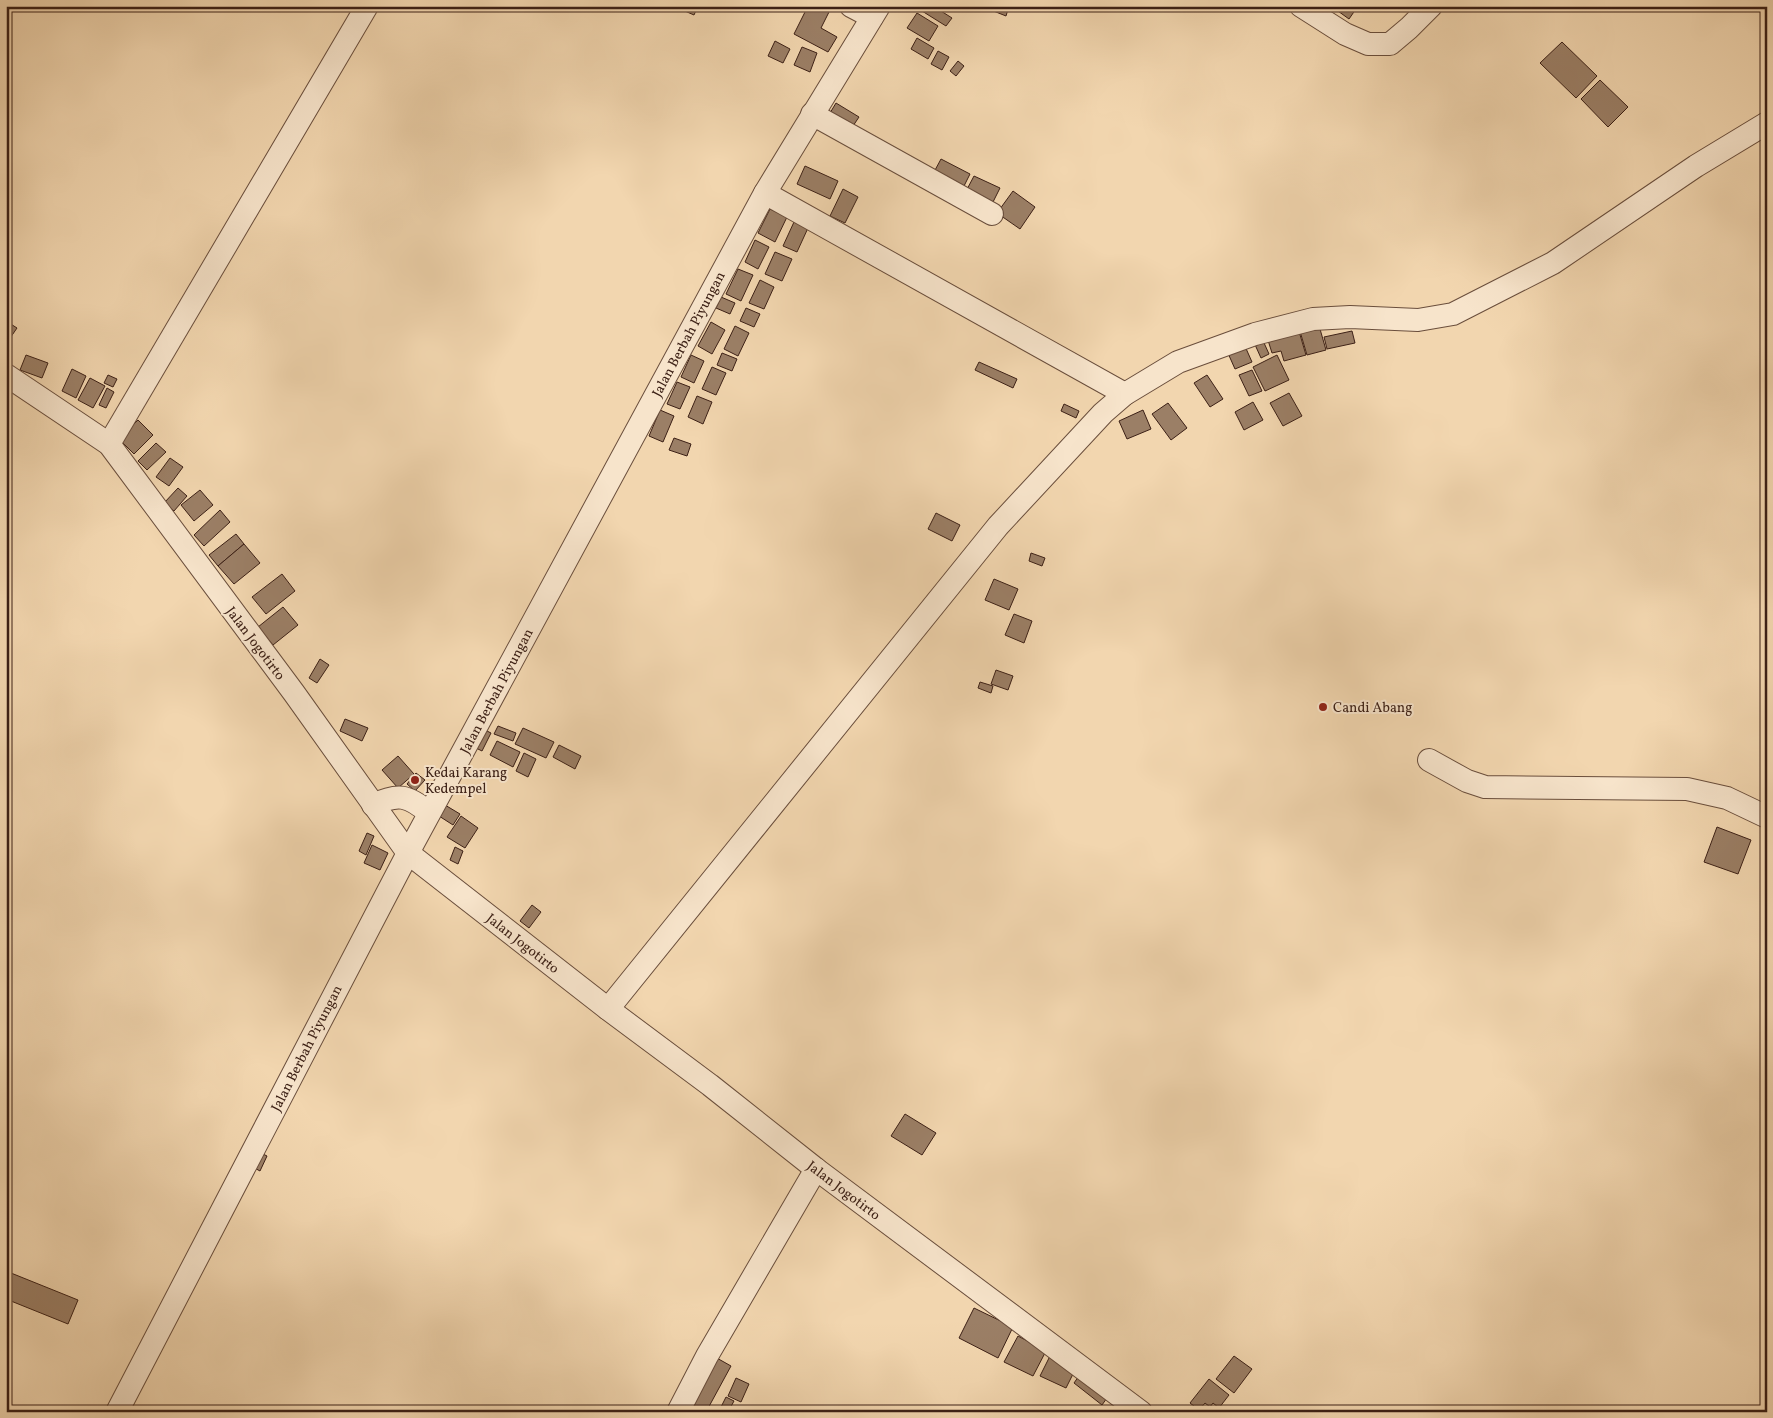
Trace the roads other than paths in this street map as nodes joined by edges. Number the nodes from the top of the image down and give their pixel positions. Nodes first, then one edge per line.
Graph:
1 (368, 6) edge
2 (851, 6) edge
3 (1302, 6) edge
4 (1431, 6) edge
5 (875, 12) edge
6 (812, 114) junction
7 (1767, 123) edge
8 (765, 193) junction
9 (992, 214) dead end
10 (6, 375) edge
11 (1125, 394) junction
12 (108, 444) junction
13 (1429, 760) dead end
14 (373, 805) junction
15 (429, 813) junction
16 (1767, 817) edge
17 (408, 853) junction
18 (608, 1009) junction
19 (816, 1169) junction
20 (1127, 1408) edge
21 (117, 1412) edge
22 (678, 1412) edge

1 - 12 street
2 - 5 street
3 - 4 street
5 - 6 street, Jalan Berbah Piyungan
6 - 8 street, Jalan Berbah Piyungan
6 - 9 street
7 - 11 street
8 - 11 street
8 - 15 street, Jalan Berbah Piyungan
10 - 12 street, Jalan Jogotirto
11 - 18 street
12 - 14 street, Jalan Jogotirto
13 - 16 street
14 - 15 street
14 - 17 street, Jalan Jogotirto
15 - 17 street, Jalan Berbah Piyungan
17 - 18 street, Jalan Jogotirto
17 - 21 street, Jalan Berbah Piyungan
18 - 19 street, Jalan Jogotirto
19 - 20 street, Jalan Jogotirto
19 - 22 street

